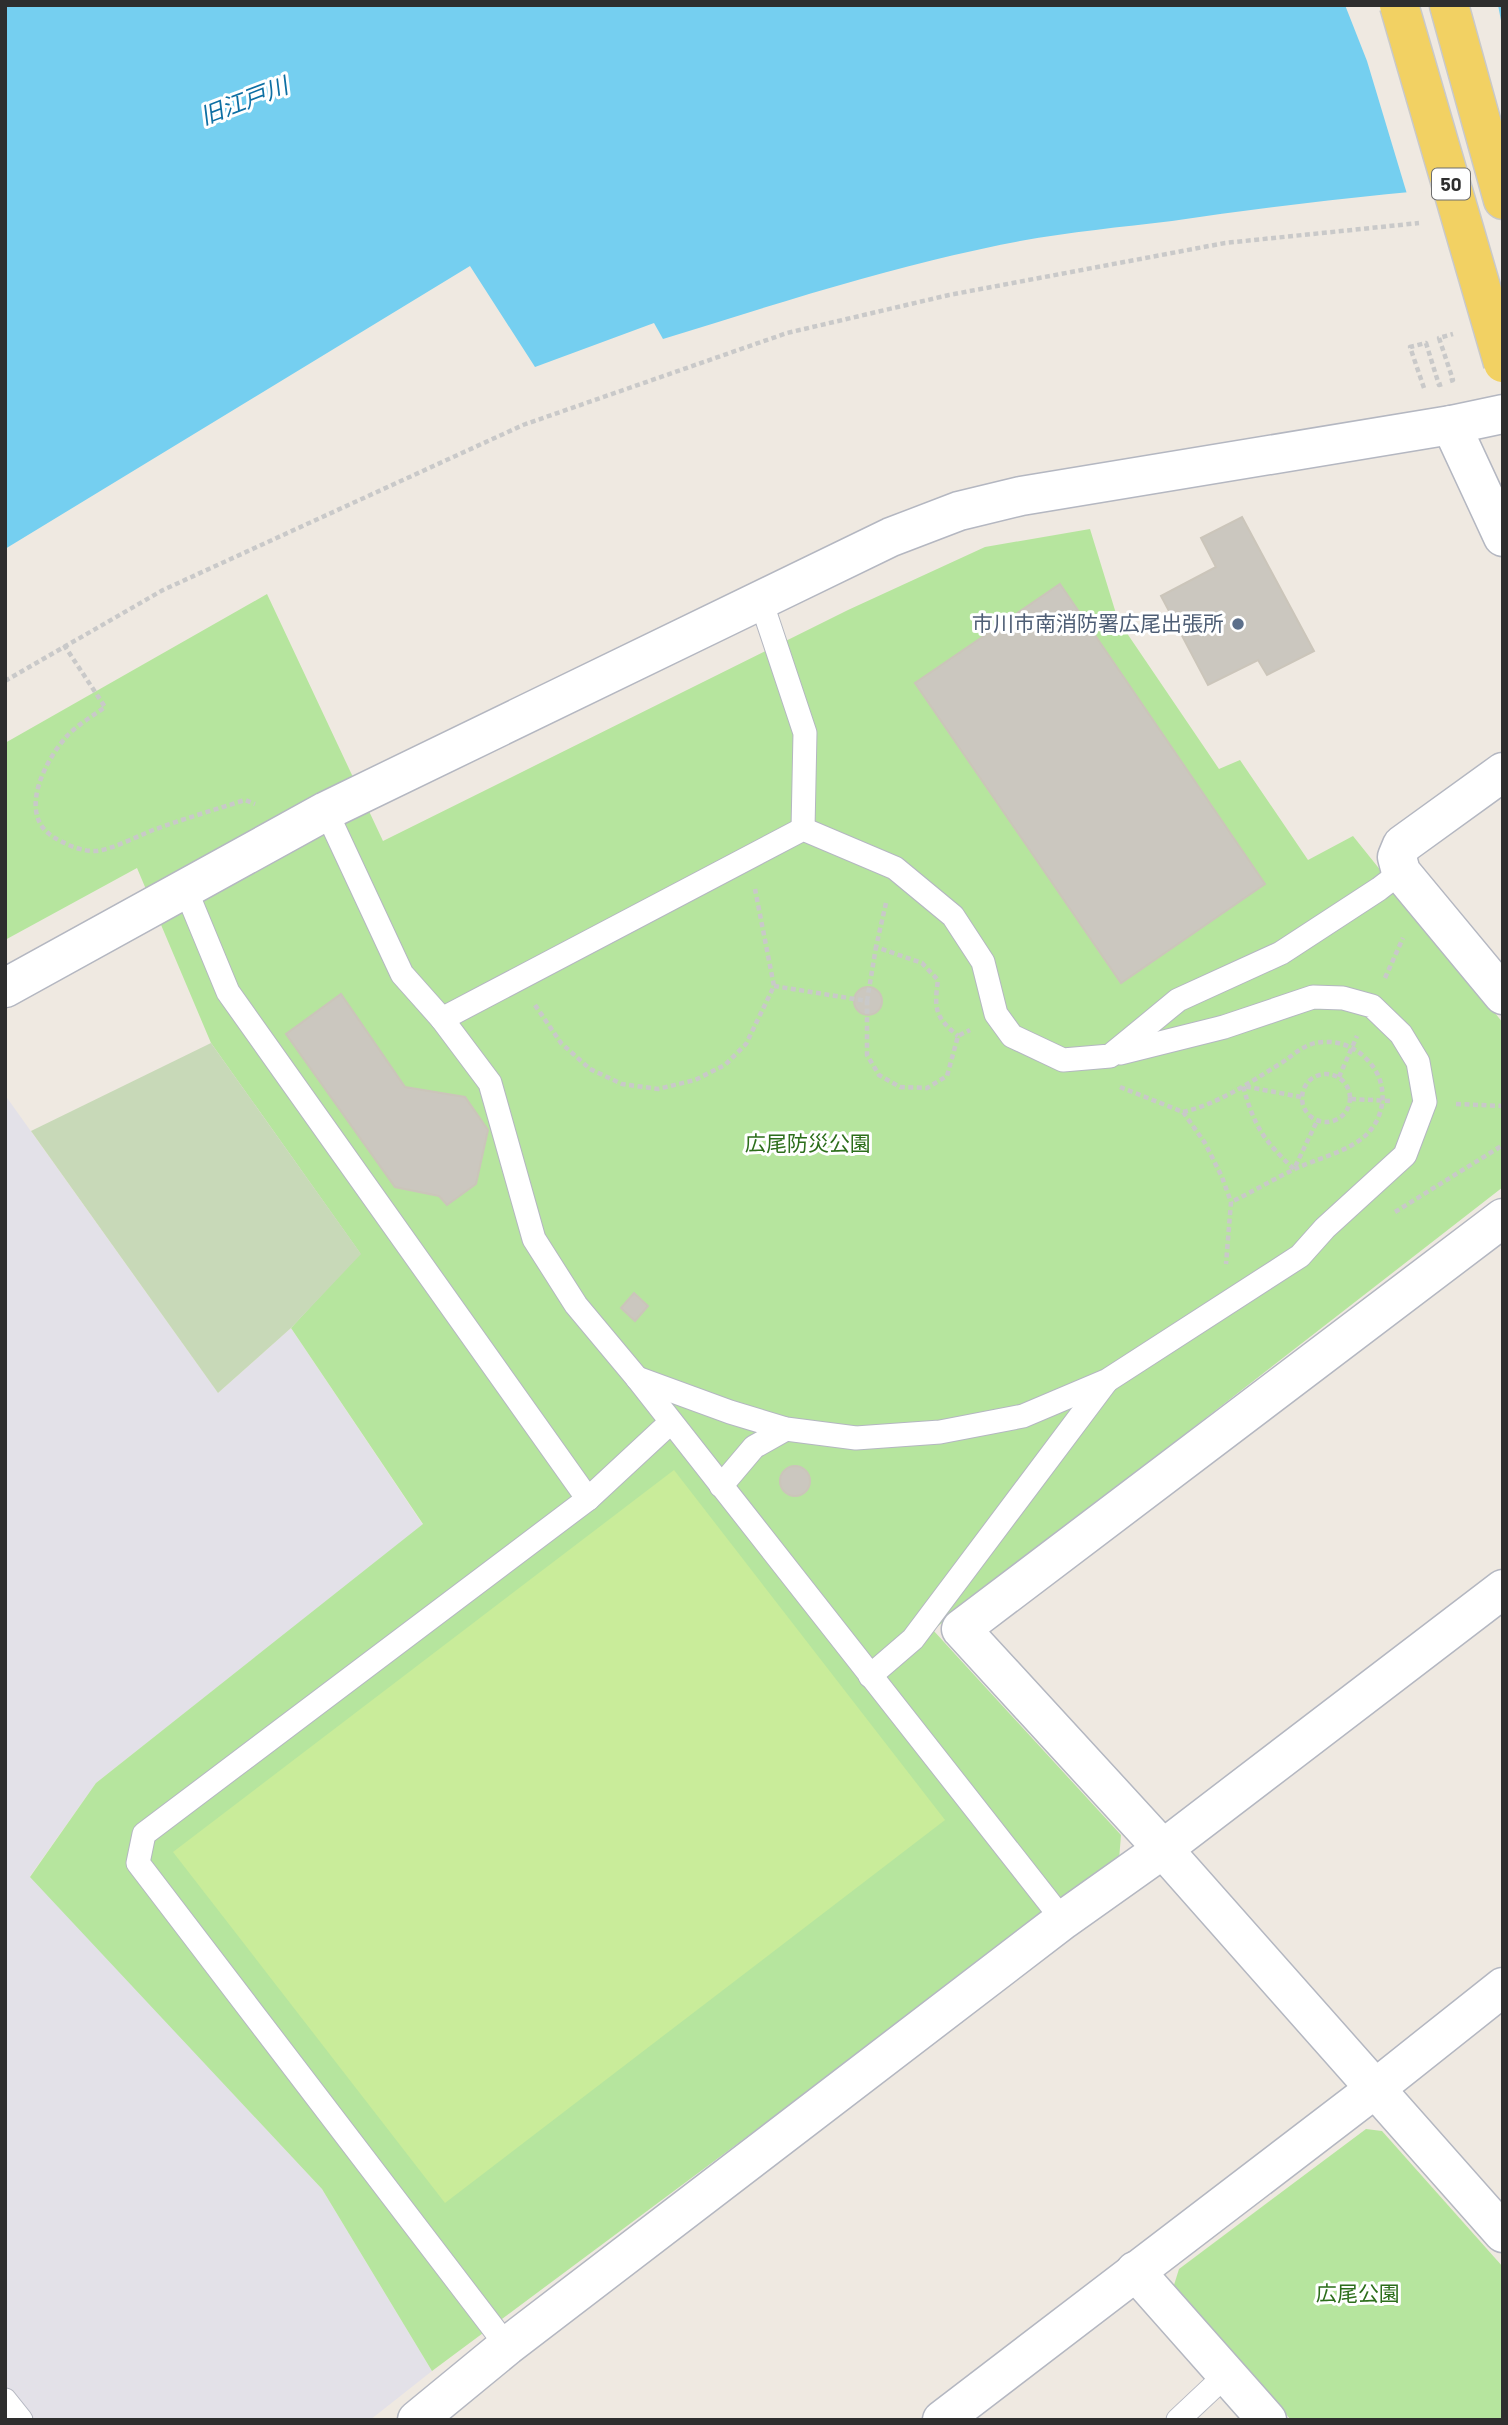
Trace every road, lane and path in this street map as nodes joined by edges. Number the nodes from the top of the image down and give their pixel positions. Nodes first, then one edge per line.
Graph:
1 (1399, 5) edge
2 (1448, 5) edge
3 (1503, 200) edge
4 (1425, 222) dead end
5 (1439, 338) dead end
6 (1503, 363) edge
7 (1427, 397) dead end
8 (1503, 414) edge
9 (1451, 425) junction
10 (1503, 537) edge
11 (761, 601) junction
12 (64, 645) junction
13 (5, 681) edge
14 (1503, 772) edge
15 (266, 807) dead end
16 (326, 811) junction
17 (803, 829) junction
18 (750, 857) junction
19 (895, 868) junction
20 (1401, 872) junction
21 (184, 888) junction
22 (876, 947) junction
23 (512, 982) junction
24 (774, 986) junction
25 (5, 988) edge
26 (1503, 995) edge
27 (867, 1001) junction
28 (996, 1014) junction
29 (442, 1019) junction
30 (958, 1036) junction
31 (1110, 1056) junction
32 (1063, 1060) junction
33 (1243, 1086) junction
34 (1301, 1097) junction
35 (1183, 1112) junction
36 (1317, 1121) junction
37 (1294, 1169) junction
38 (1231, 1202) junction
39 (1503, 1218) edge
40 (1215, 1312) junction
41 (637, 1378) junction
42 (1108, 1380) junction
43 (671, 1422) junction
44 (786, 1429) junction
45 (721, 1486) junction
46 (588, 1499) junction
47 (1503, 1589) edge
48 (870, 1676) junction
49 (1163, 1849) junction
50 (1063, 1920) junction
51 (1503, 1987) edge
52 (1376, 2088) junction
53 (1503, 2233) edge
54 (1135, 2271) junction
55 (508, 2346) junction
56 (1227, 2374) junction
57 (5, 2400) edge
58 (21, 2420) edge
59 (417, 2420) edge
60 (942, 2420) edge
61 (1178, 2420) edge
62 (1267, 2420) edge

1 - 6 main road, 50, bridge
2 - 3 main road, 50
4 - 12 path
5 - 7 path
8 - 9 street
9 - 10 street
9 - 11 street
11 - 16 street
11 - 17 lane
12 - 13 path
12 - 15 path
14 - 20 street
16 - 21 street
16 - 29 lane
17 - 18 lane
17 - 19 lane
18 - 23 lane
18 - 24 path
19 - 22 path
19 - 28 lane
20 - 26 street
20 - 31 lane
21 - 25 street
21 - 46 lane
22 - 27 path
22 - 30 path
23 - 24 path
23 - 29 lane
24 - 27 path
27 - 30 path
28 - 30 path
28 - 32 lane
29 - 41 lane
31 - 32 lane
31 - 40 lane
32 - 35 path
33 - 34 path
33 - 35 path
33 - 37 path
33 - 37 path
34 - 36 path
34 - 36 path
35 - 38 path
36 - 37 path
37 - 38 path
38 - 40 path
39 - 49 street
40 - 42 lane
41 - 43 lane
41 - 44 lane
42 - 44 lane
42 - 48 lane
43 - 45 lane
43 - 46 lane
44 - 45 lane
45 - 48 lane
46 - 55 lane
47 - 49 street
48 - 50 lane
49 - 50 street
49 - 52 street
50 - 55 street
51 - 52 street
52 - 53 street
52 - 54 street
54 - 56 street
54 - 60 street
55 - 59 street
56 - 61 lane
56 - 62 street
57 - 58 lane

